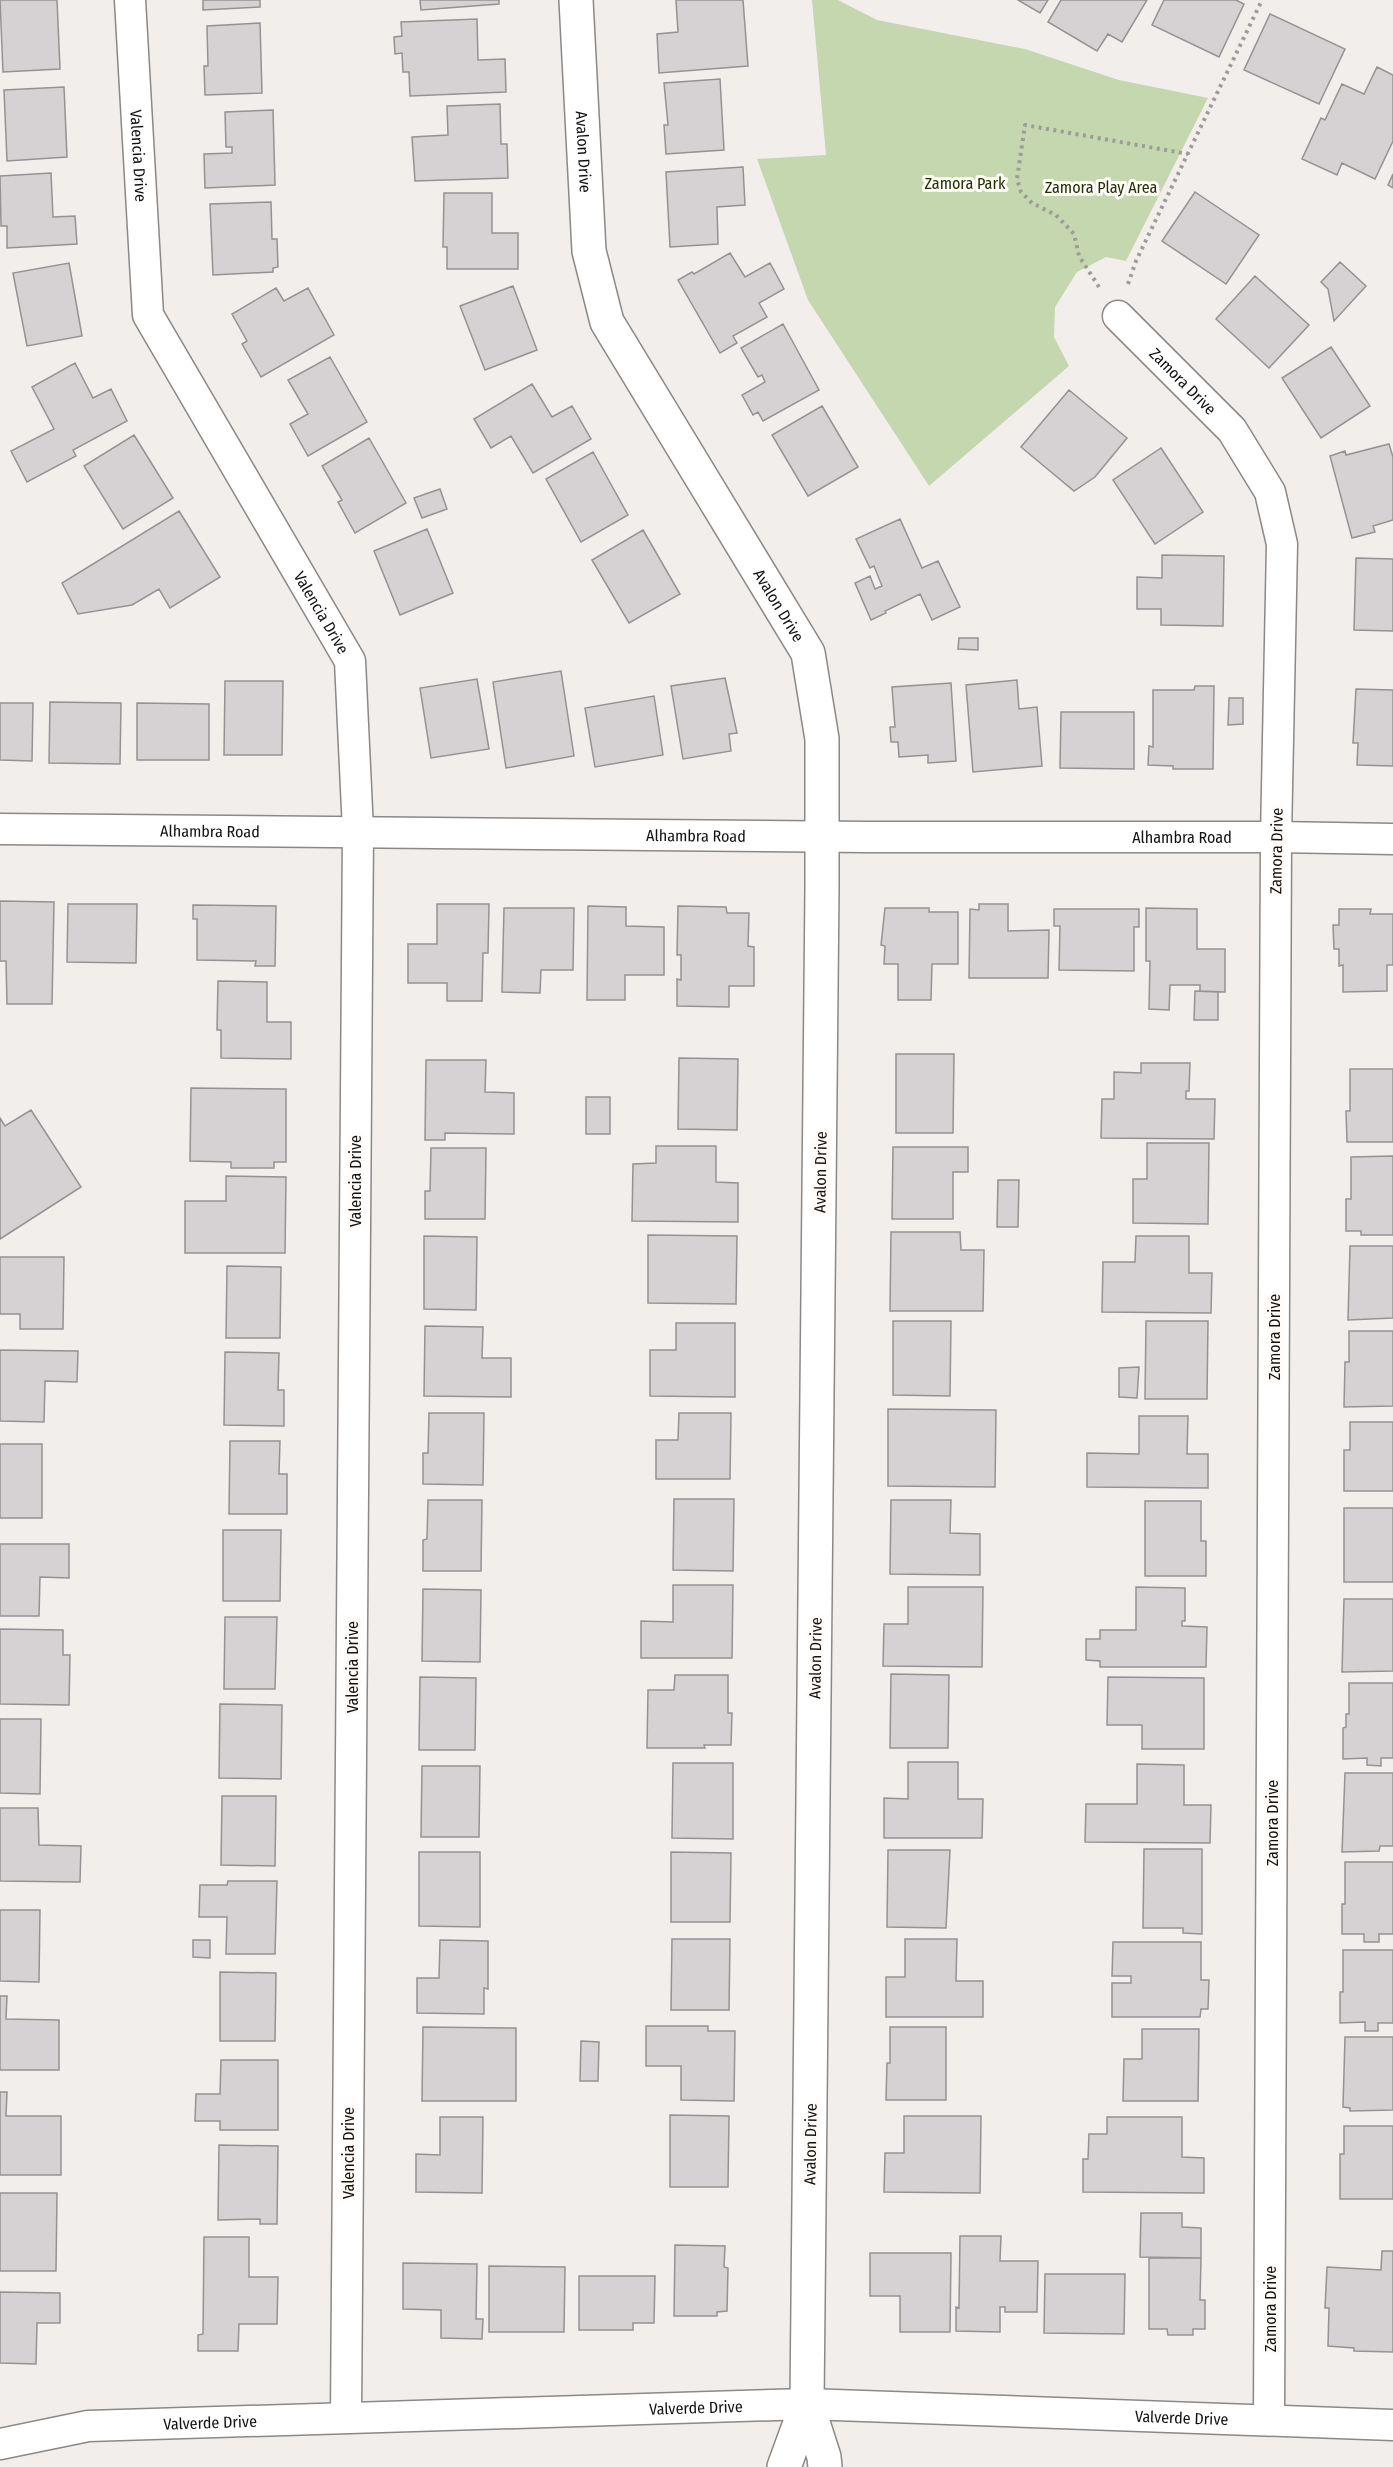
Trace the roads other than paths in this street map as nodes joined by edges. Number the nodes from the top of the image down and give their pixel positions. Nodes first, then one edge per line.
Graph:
1 (130, 0) edge
2 (576, 0) edge
3 (1118, 316) road end
4 (0, 829) edge
5 (358, 831) junction
6 (823, 837) junction
7 (1276, 837) junction
8 (1393, 839) edge
9 (807, 2404) junction
10 (346, 2417) junction
11 (1269, 2418) junction
12 (1393, 2425) edge
13 (0, 2444) edge
14 (784, 2467) edge
15 (825, 2467) edge

1 - 5 street, Valencia Drive
2 - 6 street, Avalon Drive
3 - 7 street, Zamora Drive
4 - 5 street, Alhambra Road
5 - 6 street, Alhambra Road
5 - 10 street, Valencia Drive
6 - 7 street, Alhambra Road
6 - 9 street, Avalon Drive
7 - 8 street, Alhambra Road
7 - 11 street, Zamora Drive
9 - 10 street, Valverde Drive
9 - 11 street, Valverde Drive
9 - 14 street, Avalon Drive
9 - 15 street, Avalon Drive
10 - 13 street, Valverde Drive
11 - 12 street, Valverde Drive

